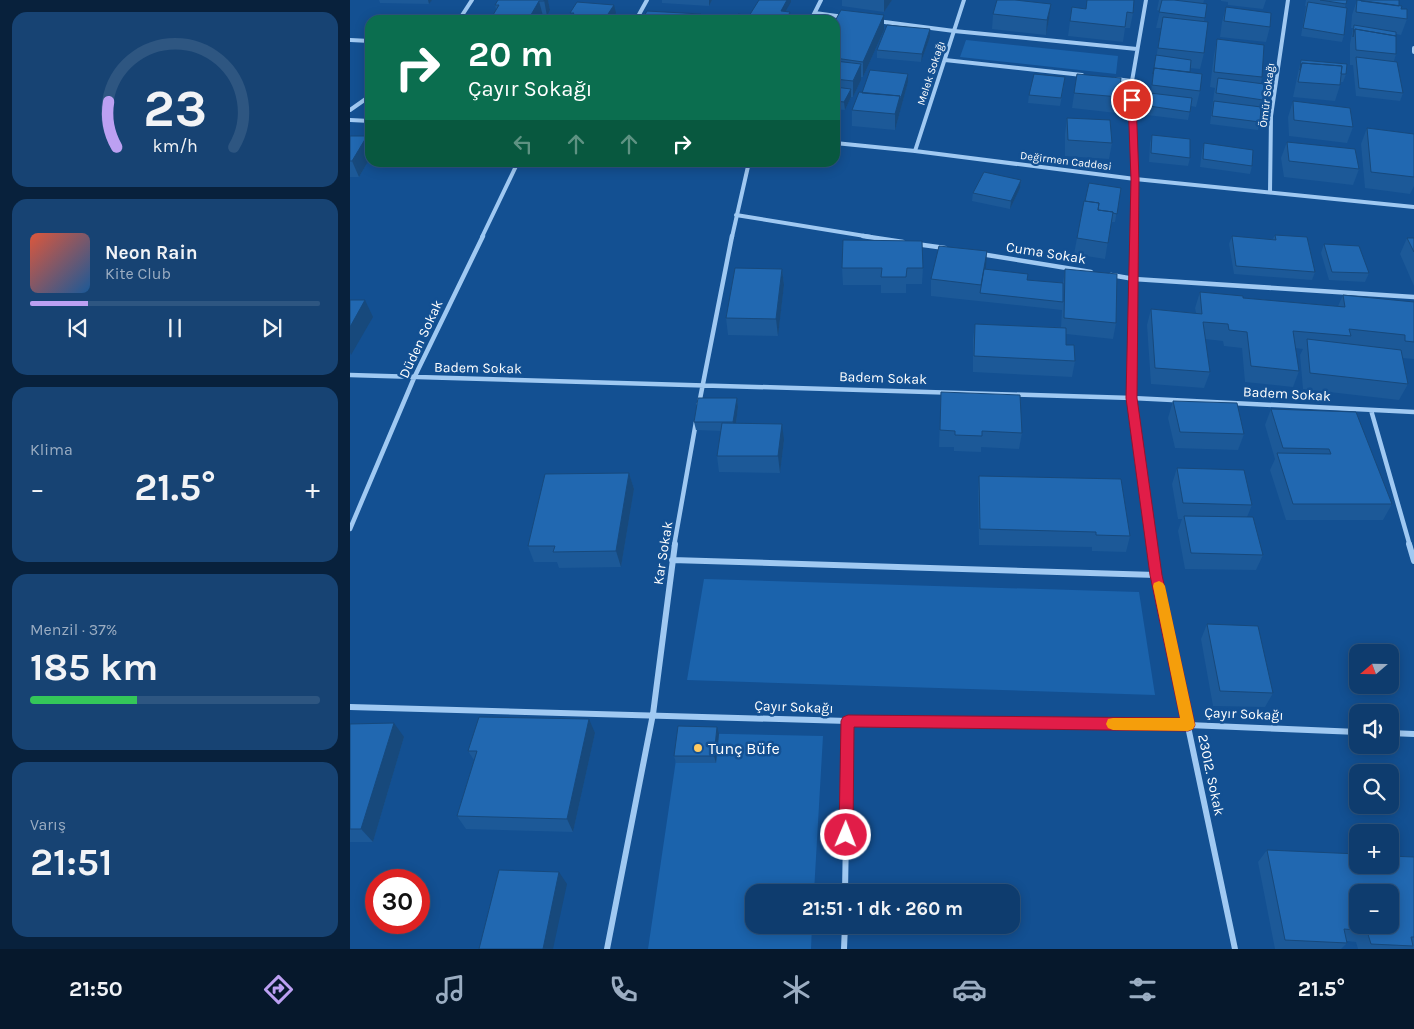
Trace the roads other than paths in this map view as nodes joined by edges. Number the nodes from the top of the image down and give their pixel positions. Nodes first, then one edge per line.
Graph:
1 (472, 0) edge
2 (647, 0) edge
3 (821, 0) edge
4 (964, 0) edge
5 (1146, 0) edge
6 (1288, 0) edge
7 (815, 13) joint
8 (462, 15) edge
9 (639, 15) edge
10 (830, 15) edge
11 (840, 16) edge
12 (852, 18) edge
13 (870, 20) edge
14 (954, 31) junction
15 (350, 40) edge
16 (365, 41) edge
17 (1414, 48) edge
18 (1137, 49) junction
19 (1414, 52) edge
20 (945, 60) junction
21 (1082, 75) edge
22 (1112, 79) edge
23 (1132, 81) junction
24 (365, 100) edge
25 (350, 110) edge
26 (350, 120) edge
27 (365, 121) edge
28 (840, 143) edge
29 (915, 151) junction
30 (516, 167) edge
31 (748, 167) edge
32 (1135, 179) junction
33 (1270, 192) junction
34 (1414, 206) edge
35 (736, 215) junction
36 (950, 249) edge
37 (979, 254) edge
38 (1095, 273) edge
39 (1105, 274) edge
40 (1134, 279) junction
41 (1414, 297) edge
42 (350, 375) edge
43 (414, 378) junction
44 (702, 384) junction
45 (1132, 398) junction
46 (1371, 410) junction
47 (1414, 412) edge
48 (350, 529) edge
49 (1406, 533) junction
50 (1414, 534) edge
51 (672, 560) junction
52 (1414, 561) edge
53 (1156, 575) junction
54 (350, 707) edge
55 (653, 714) junction
56 (848, 721) junction
57 (1188, 725) junction
58 (1349, 732) edge
59 (1399, 733) edge
60 (1414, 734) edge
61 (845, 884) edge
62 (845, 934) edge
63 (607, 949) edge
64 (844, 949) edge
65 (1235, 949) edge

1 - 8 street
2 - 9 street
3 - 7 street
4 - 14 street, Melek Sokağı
5 - 18 street, 23012. Sokak
6 - 33 street, Ömür Sokağı
7 - 10 street
11 - 12 street
13 - 14 street
14 - 18 street
14 - 20 street, Melek Sokağı
15 - 16 street
17 - 19 street
18 - 23 street, 23012. Sokak
20 - 21 street
20 - 29 street, Melek Sokağı
22 - 23 street
23 - 32 street, 23012. Sokak
24 - 25 street
26 - 27 street
28 - 29 street, Değirmen Caddesi
29 - 32 street, Değirmen Caddesi
30 - 43 street, Düden Sokak
31 - 35 street, Kar Sokak
32 - 33 street, Değirmen Caddesi
32 - 40 street, 23012. Sokak
33 - 34 street, Değirmen Caddesi
35 - 36 street
35 - 44 street, Kar Sokak
37 - 38 street, Cuma Sokak
39 - 40 street
40 - 41 street
40 - 45 street, 23012. Sokak
42 - 43 street, Badem Sokak
43 - 44 street, Badem Sokak
43 - 48 street, Düden Sokak
44 - 45 street, Badem Sokak
44 - 51 street, Kar Sokak
45 - 46 street, Badem Sokak
45 - 53 street, 23012. Sokak
46 - 47 street, Badem Sokak
46 - 49 street
49 - 50 street
49 - 52 street
51 - 53 street
51 - 55 street, Kar Sokak
53 - 57 street, 23012. Sokak
54 - 55 street, Çayır Sokağı
55 - 56 street, Çayır Sokağı
55 - 63 street, Kar Sokak
56 - 57 street, Çayır Sokağı
56 - 61 street
57 - 58 street, Çayır Sokağı
57 - 65 street, 23012. Sokak
59 - 60 street
62 - 64 street

